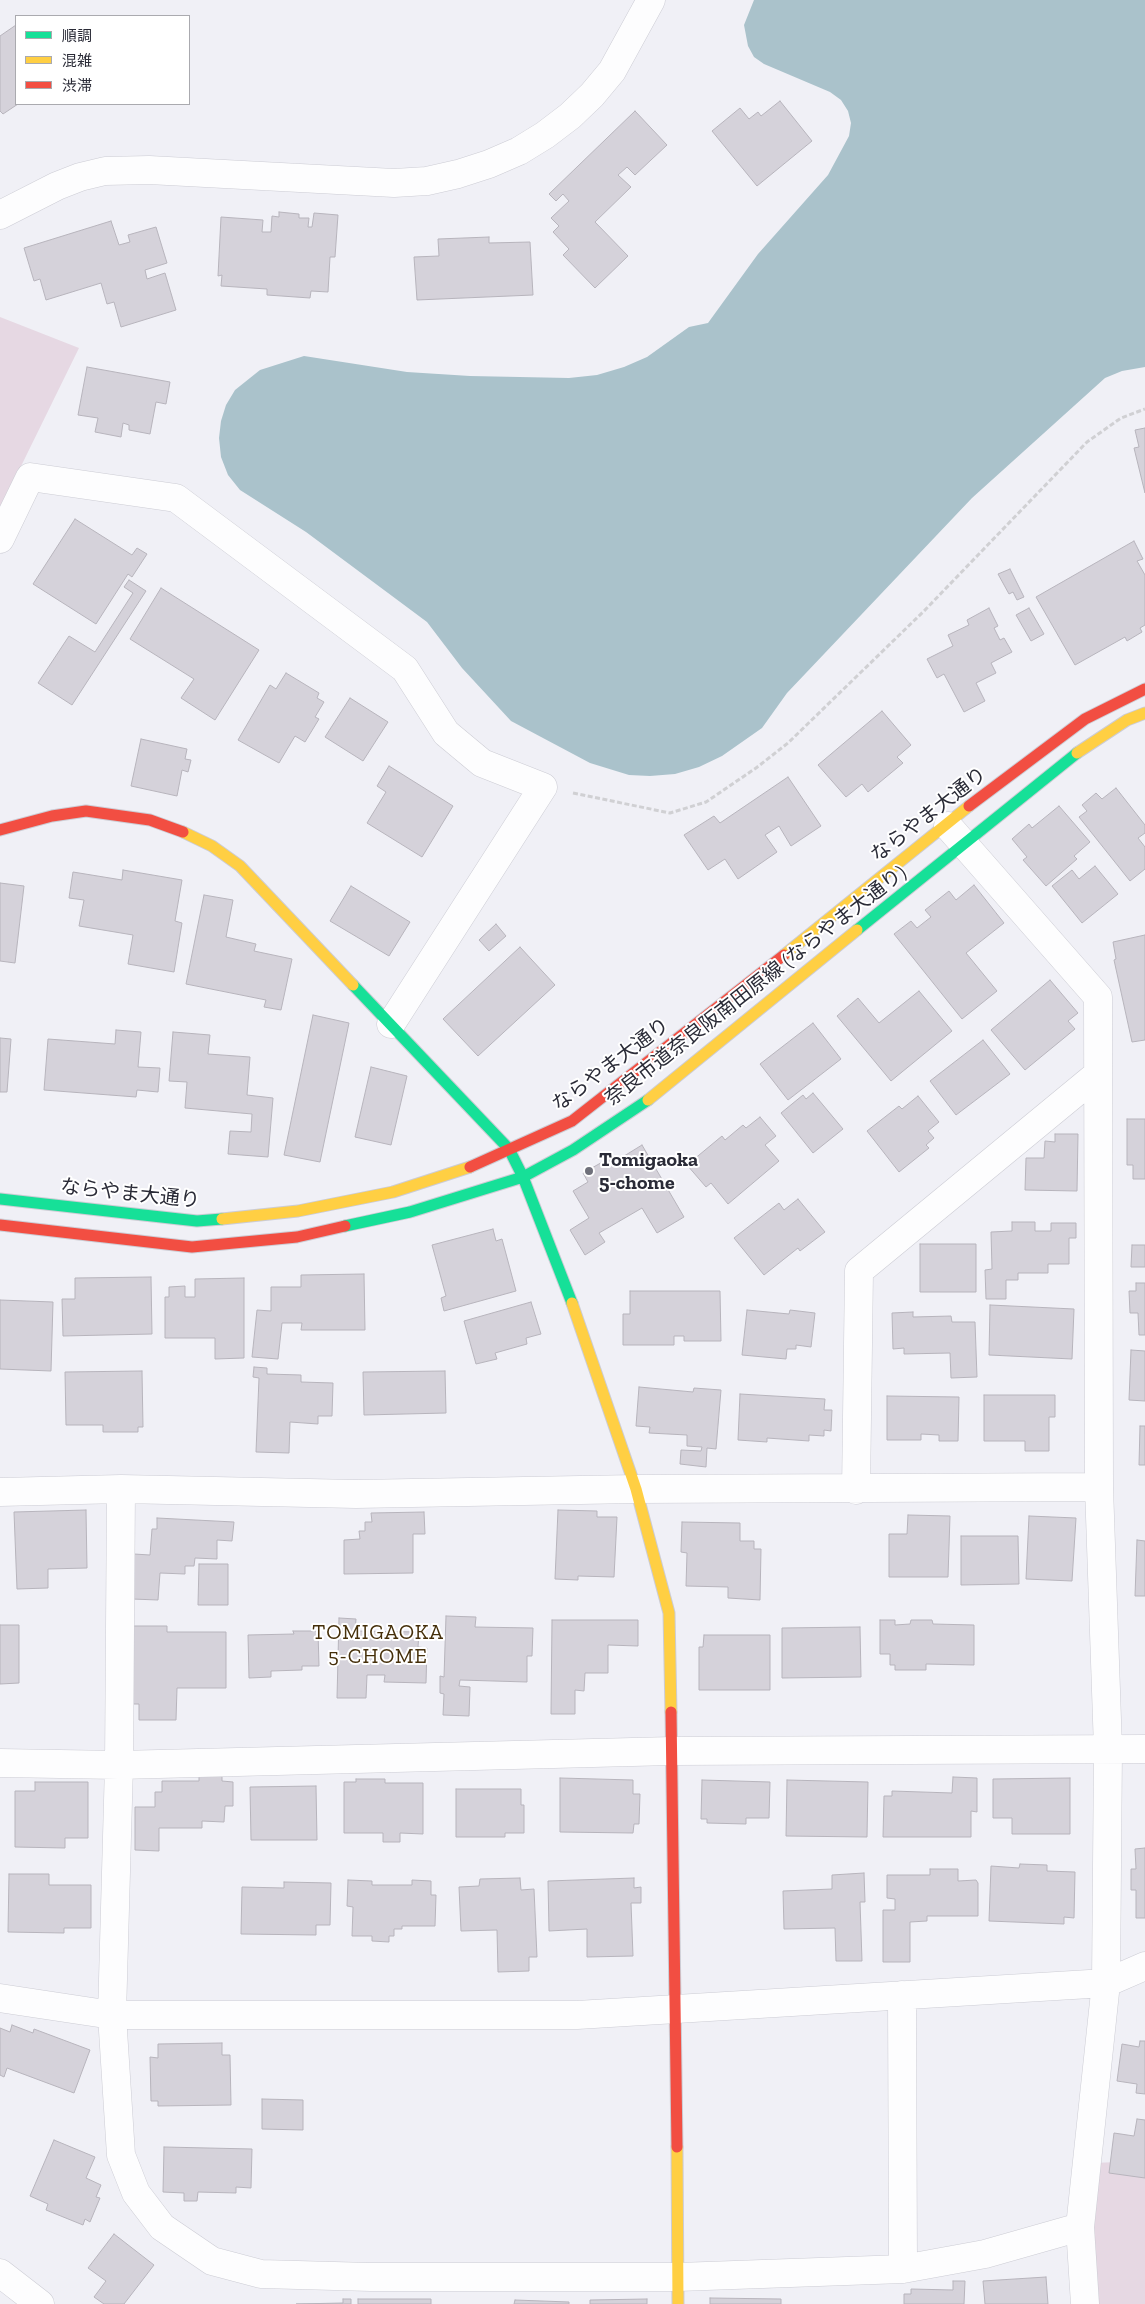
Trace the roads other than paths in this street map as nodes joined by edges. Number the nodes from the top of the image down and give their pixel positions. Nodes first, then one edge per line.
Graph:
1 (651, 0) edge
2 (0, 215) edge
3 (0, 539) edge
4 (1145, 689) edge
5 (1145, 713) edge
6 (946, 823) junction
7 (0, 830) edge
8 (965, 844) junction
9 (392, 1024) junction
10 (1098, 1074) junction
11 (509, 1149) junction
12 (523, 1177) junction
13 (0, 1199) edge
14 (0, 1225) edge
15 (1098, 1487) junction
16 (121, 1489) junction
17 (636, 1489) junction
18 (856, 1490) junction
19 (0, 1492) edge
20 (1108, 1749) junction
21 (1145, 1749) edge
22 (672, 1752) junction
23 (0, 1763) edge
24 (119, 1765) junction
25 (1145, 1966) edge
26 (1106, 1983) junction
27 (902, 1995) junction
28 (0, 1998) edge
29 (677, 2009) junction
30 (112, 2015) junction
31 (1080, 2227) junction
32 (903, 2269) junction
33 (0, 2273) edge
34 (678, 2277) junction
35 (40, 2304) edge
36 (678, 2304) edge
37 (1085, 2304) edge

1 - 2 street
3 - 9 street
4 - 6 street, ならやま大通り
5 - 8 street, 奈良市道奈良阪南田原線 (ならやま大通り)
6 - 8 street
6 - 11 street, ならやま大通り
7 - 9 street
8 - 10 street
8 - 12 street, 奈良市道奈良阪南田原線 (ならやま大通り)
9 - 11 street
10 - 15 street
10 - 18 street
11 - 12 street
11 - 13 street, ならやま大通り
12 - 14 street, 奈良市道奈良阪南田原線 (ならやま大通り)
12 - 17 street
15 - 18 street
15 - 20 street
16 - 17 street
16 - 19 street
16 - 24 street
17 - 18 street
17 - 22 street
20 - 21 street
20 - 22 street
20 - 26 street
22 - 24 street
22 - 29 street
23 - 24 street
24 - 30 street
25 - 26 street
26 - 27 street
26 - 31 street
27 - 29 street
27 - 32 street
28 - 30 street
29 - 30 street
29 - 34 street
30 - 34 street
31 - 32 street
31 - 37 street
32 - 34 street
33 - 35 street
34 - 36 street

